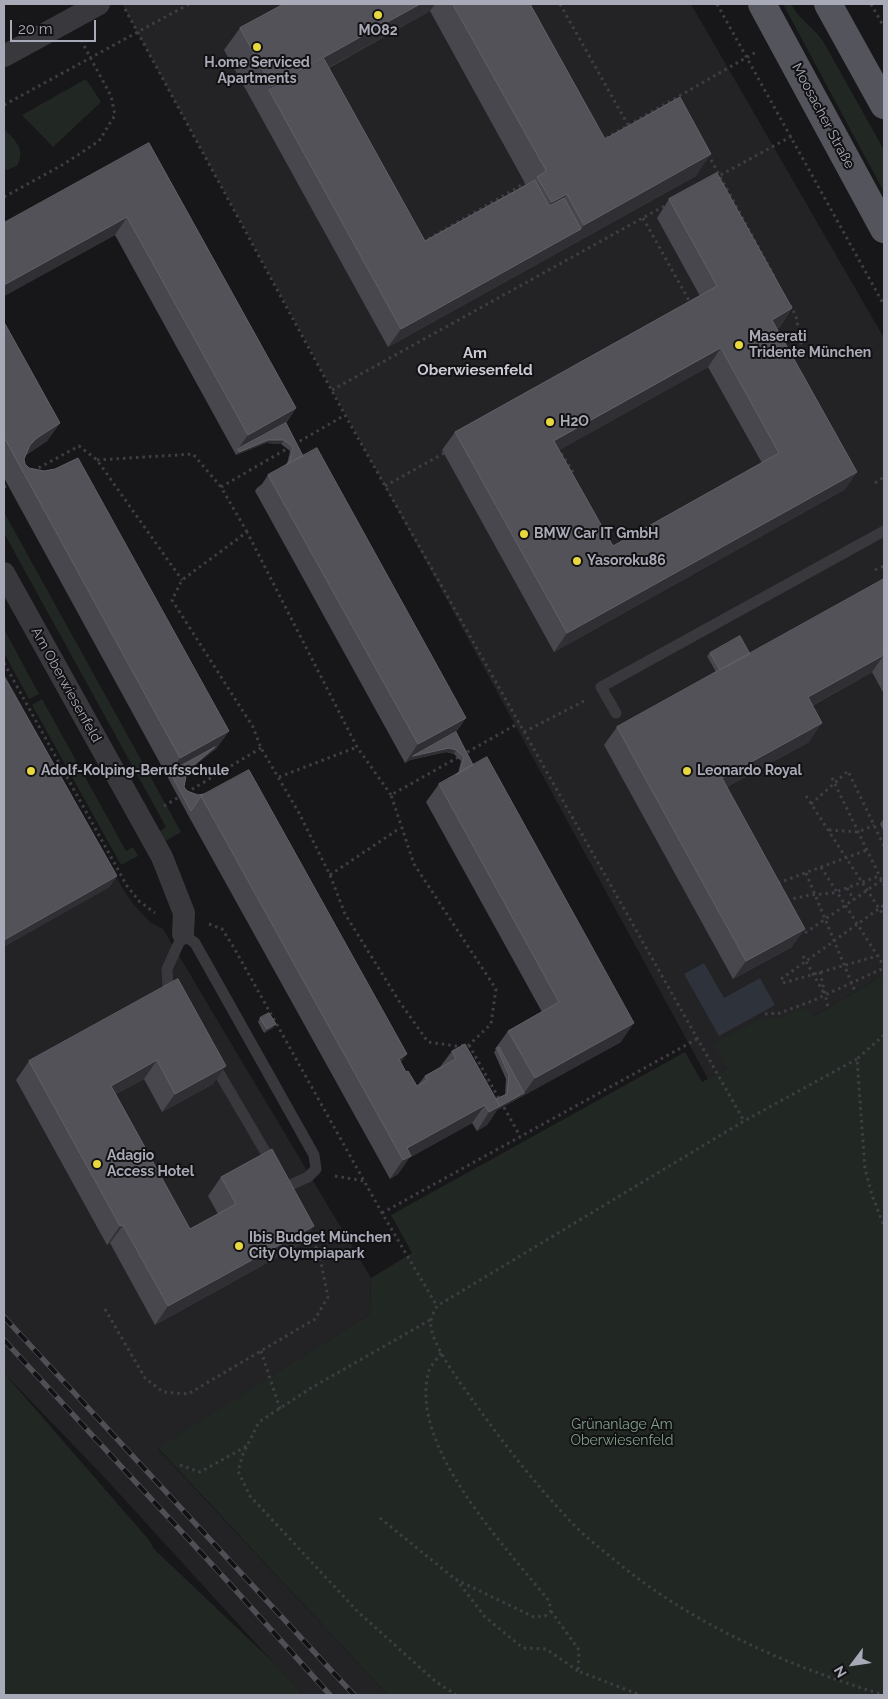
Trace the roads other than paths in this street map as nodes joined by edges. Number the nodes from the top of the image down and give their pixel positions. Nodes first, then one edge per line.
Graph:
1 (99, 4) edge
2 (762, 4) edge
3 (828, 4) edge
4 (4, 56) edge
5 (884, 105) edge
6 (884, 229) edge
7 (884, 531) edge
8 (4, 573) edge
9 (616, 713) dead end
10 (183, 923) junction

1 - 4 street
2 - 6 main road, Moosacher Straße
3 - 5 main road
7 - 9 lane
8 - 10 street, Am Oberwiesenfeld
10 - 10 lane

